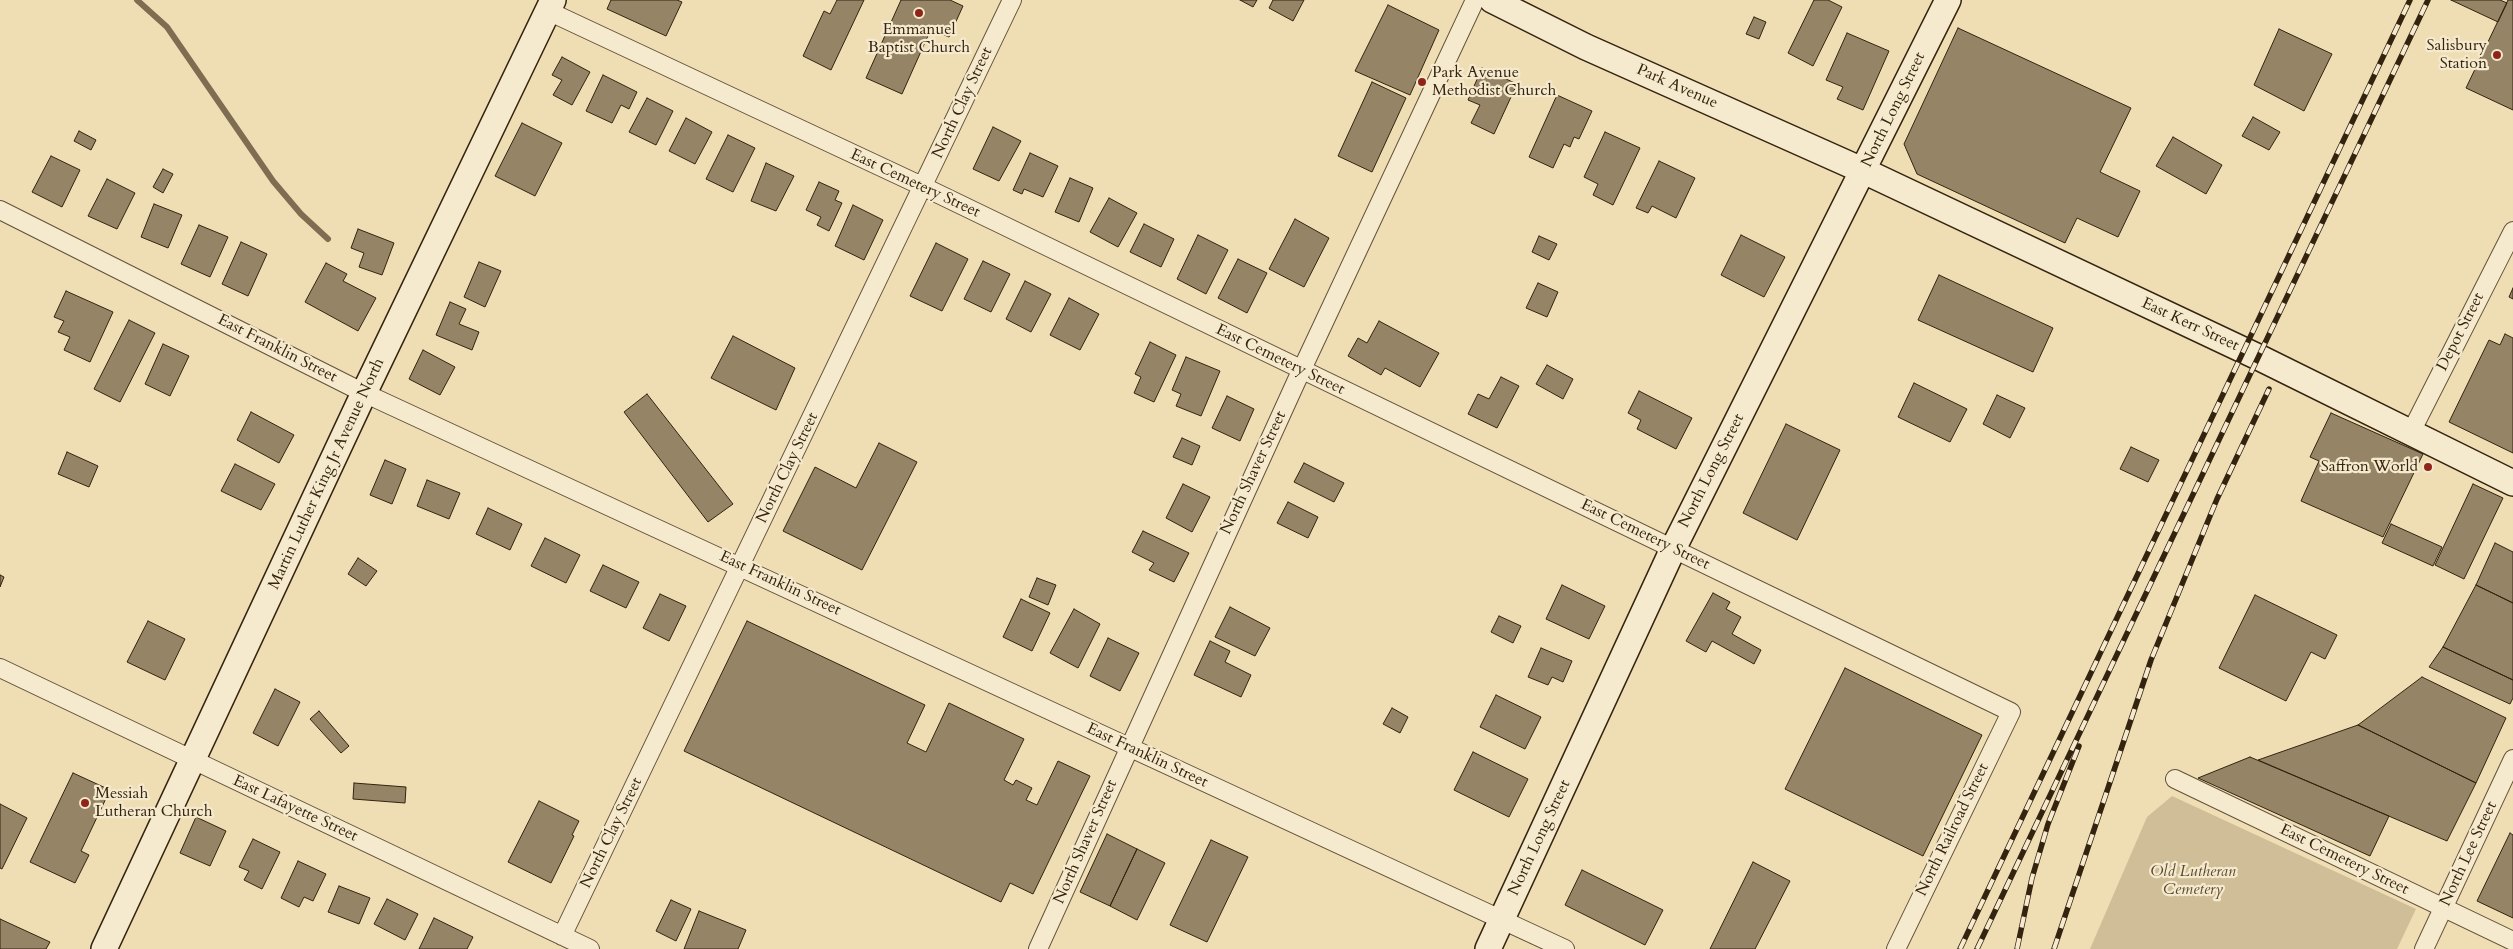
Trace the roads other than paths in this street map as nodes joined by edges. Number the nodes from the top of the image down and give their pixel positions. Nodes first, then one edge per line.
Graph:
1 (1012, 0) edge
2 (1475, 0) edge
3 (1492, 0) edge
4 (1948, 0) edge
5 (551, 5) edge
6 (1864, 171) junction
7 (924, 187) junction
8 (0, 210) edge
9 (2513, 231) edge
10 (1301, 370) junction
11 (364, 393) junction
12 (2410, 434) junction
13 (2513, 484) edge
14 (1673, 549) junction
15 (740, 566) junction
16 (0, 668) edge
17 (2010, 712) joint
18 (1128, 747) junction
19 (2513, 759) edge
20 (194, 760) junction
21 (2175, 779) dead end
22 (2444, 908) junction
23 (1502, 920) junction
24 (562, 936) junction
25 (2513, 941) edge
26 (104, 949) edge
27 (590, 949) edge
28 (1038, 949) edge
29 (1488, 949) edge
30 (1565, 949) edge
31 (1896, 949) edge
32 (2424, 949) edge

1 - 7 street, North Clay Street
2 - 10 street, North Shaver Street
3 - 6 street, Park Avenue
4 - 6 street, North Long Street
5 - 7 street, East Cemetery Street
5 - 11 street, Martin Luther King Jr Avenue North
6 - 12 street, East Kerr Street
6 - 14 street, North Long Street
7 - 10 street, East Cemetery Street
7 - 15 street, North Clay Street
8 - 11 street, East Franklin Street
9 - 12 street, Depot Street
10 - 14 street, East Cemetery Street
10 - 18 street, North Shaver Street
11 - 15 street, East Franklin Street
11 - 20 street, Martin Luther King Jr Avenue North
12 - 13 street, East Kerr Street
14 - 17 street, East Cemetery Street
14 - 23 street, North Long Street
15 - 18 street, East Franklin Street
15 - 24 street, North Clay Street
16 - 20 street, East Lafayette Street
17 - 31 street, North Railroad Street
18 - 23 street, East Franklin Street
18 - 28 street, North Shaver Street
19 - 22 street, North Lee Street
20 - 24 street, East Lafayette Street
20 - 26 street, Martin Luther King Jr Avenue North
21 - 22 street, East Cemetery Street
22 - 25 street, East Cemetery Street
22 - 32 street, North Lee Street
23 - 29 street, North Long Street
23 - 30 street, East Franklin Street
24 - 27 street, East Lafayette Street

